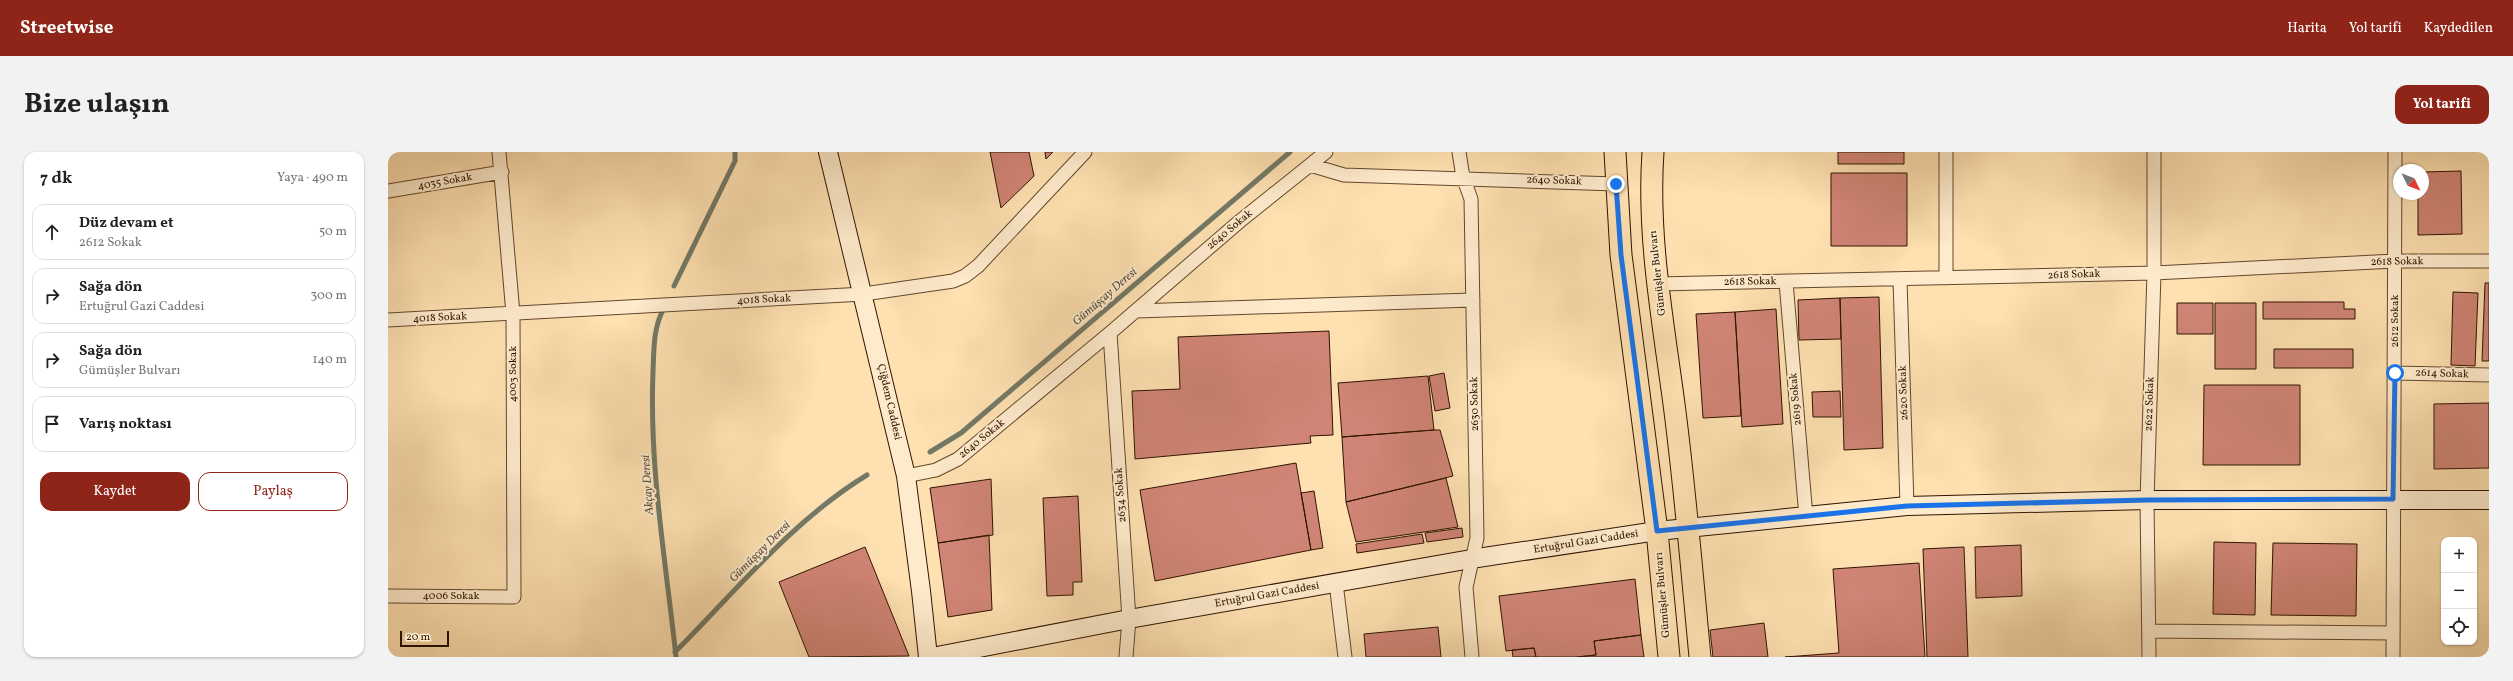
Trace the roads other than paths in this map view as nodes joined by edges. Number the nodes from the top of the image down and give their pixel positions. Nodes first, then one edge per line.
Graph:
1 (499, 152) edge
2 (828, 152) edge
3 (1085, 152) edge
4 (1326, 152) edge
5 (1458, 152) edge
6 (1615, 152) edge
7 (1653, 152) edge
8 (1946, 152) edge
9 (2154, 152) edge
10 (2395, 152) edge
11 (1310, 165) junction
12 (502, 172) junction
13 (1463, 178) junction
14 (1616, 184) junction
15 (388, 191) edge
16 (2395, 261) junction
17 (2489, 261) edge
18 (2154, 273) junction
19 (1946, 278) junction
20 (1900, 280) junction
21 (1786, 282) junction
22 (1658, 284) junction
23 (864, 294) junction
24 (1473, 300) junction
25 (1136, 311) junction
26 (513, 314) junction
27 (388, 320) edge
28 (1110, 334) junction
29 (2395, 373) junction
30 (2489, 375) edge
31 (906, 476) junction
32 (2393, 499) junction
33 (2147, 500) junction
34 (2489, 500) edge
35 (1907, 506) junction
36 (1806, 516) junction
37 (1688, 529) junction
38 (1657, 531) junction
39 (1471, 559) junction
40 (1336, 583) junction
41 (388, 596) edge
42 (514, 597) joint
43 (1129, 619) junction
44 (2149, 632) junction
45 (2393, 633) junction
46 (928, 657) edge
47 (932, 657) edge
48 (1126, 657) edge
49 (1345, 657) edge
50 (1472, 657) edge
51 (1669, 657) edge
52 (1700, 657) edge
53 (2149, 657) edge
54 (2393, 657) edge

1 - 12 street, 4003 Sokak
2 - 23 main road, Çiğdem Caddesi
3 - 23 street, 4018 Sokak
4 - 11 street
5 - 13 street, 2630 Sokak
6 - 14 main road, Gümüşler Bulvarı
7 - 22 main road, Gümüşler Bulvarı
8 - 19 street
9 - 18 street, 2622 Sokak
10 - 16 street, 2612 Sokak
11 - 13 street, 2640 Sokak
11 - 25 street, 2640 Sokak
12 - 15 street, 4035 Sokak
12 - 26 street, 4003 Sokak
13 - 14 street, 2640 Sokak
13 - 24 street, 2630 Sokak
14 - 38 main road, Gümüşler Bulvarı
16 - 17 street, 2618 Sokak
16 - 18 street, 2618 Sokak
16 - 29 street, 2612 Sokak
18 - 19 street, 2618 Sokak
18 - 33 street, 2622 Sokak
19 - 20 street, 2618 Sokak
20 - 21 street, 2618 Sokak
20 - 35 street, 2620 Sokak
21 - 22 street, 2618 Sokak
21 - 36 street, 2619 Sokak
22 - 37 main road, Gümüşler Bulvarı
23 - 26 street, 4018 Sokak
23 - 31 main road, Çiğdem Caddesi
24 - 25 street
24 - 39 street, 2630 Sokak
25 - 28 street, 2640 Sokak
26 - 27 street, 4018 Sokak
26 - 42 street, 4003 Sokak
28 - 31 street, 2640 Sokak
28 - 43 street, 2634 Sokak
29 - 30 street, 2614 Sokak
29 - 32 street, 2612 Sokak
31 - 46 main road, Çiğdem Caddesi
32 - 33 main road, Ertuğrul Gazi Caddesi
32 - 34 main road, Ertuğrul Gazi Caddesi
32 - 45 street, 2612 Sokak
33 - 35 main road, Ertuğrul Gazi Caddesi
33 - 44 street, 2622 Sokak
35 - 36 main road, Ertuğrul Gazi Caddesi
36 - 37 main road, Ertuğrul Gazi Caddesi
37 - 38 main road, Ertuğrul Gazi Caddesi
37 - 52 main road, Gümüşler Bulvarı
38 - 39 main road, Ertuğrul Gazi Caddesi
38 - 51 main road, Gümüşler Bulvarı
39 - 40 main road, Ertuğrul Gazi Caddesi
39 - 50 street, 2630 Sokak
40 - 43 main road, Ertuğrul Gazi Caddesi
40 - 49 street
41 - 42 street, 4006 Sokak
43 - 47 main road, Ertuğrul Gazi Caddesi
43 - 48 street, 2634 Sokak
44 - 45 street
44 - 53 street, 2622 Sokak
45 - 54 street, 2612 Sokak

